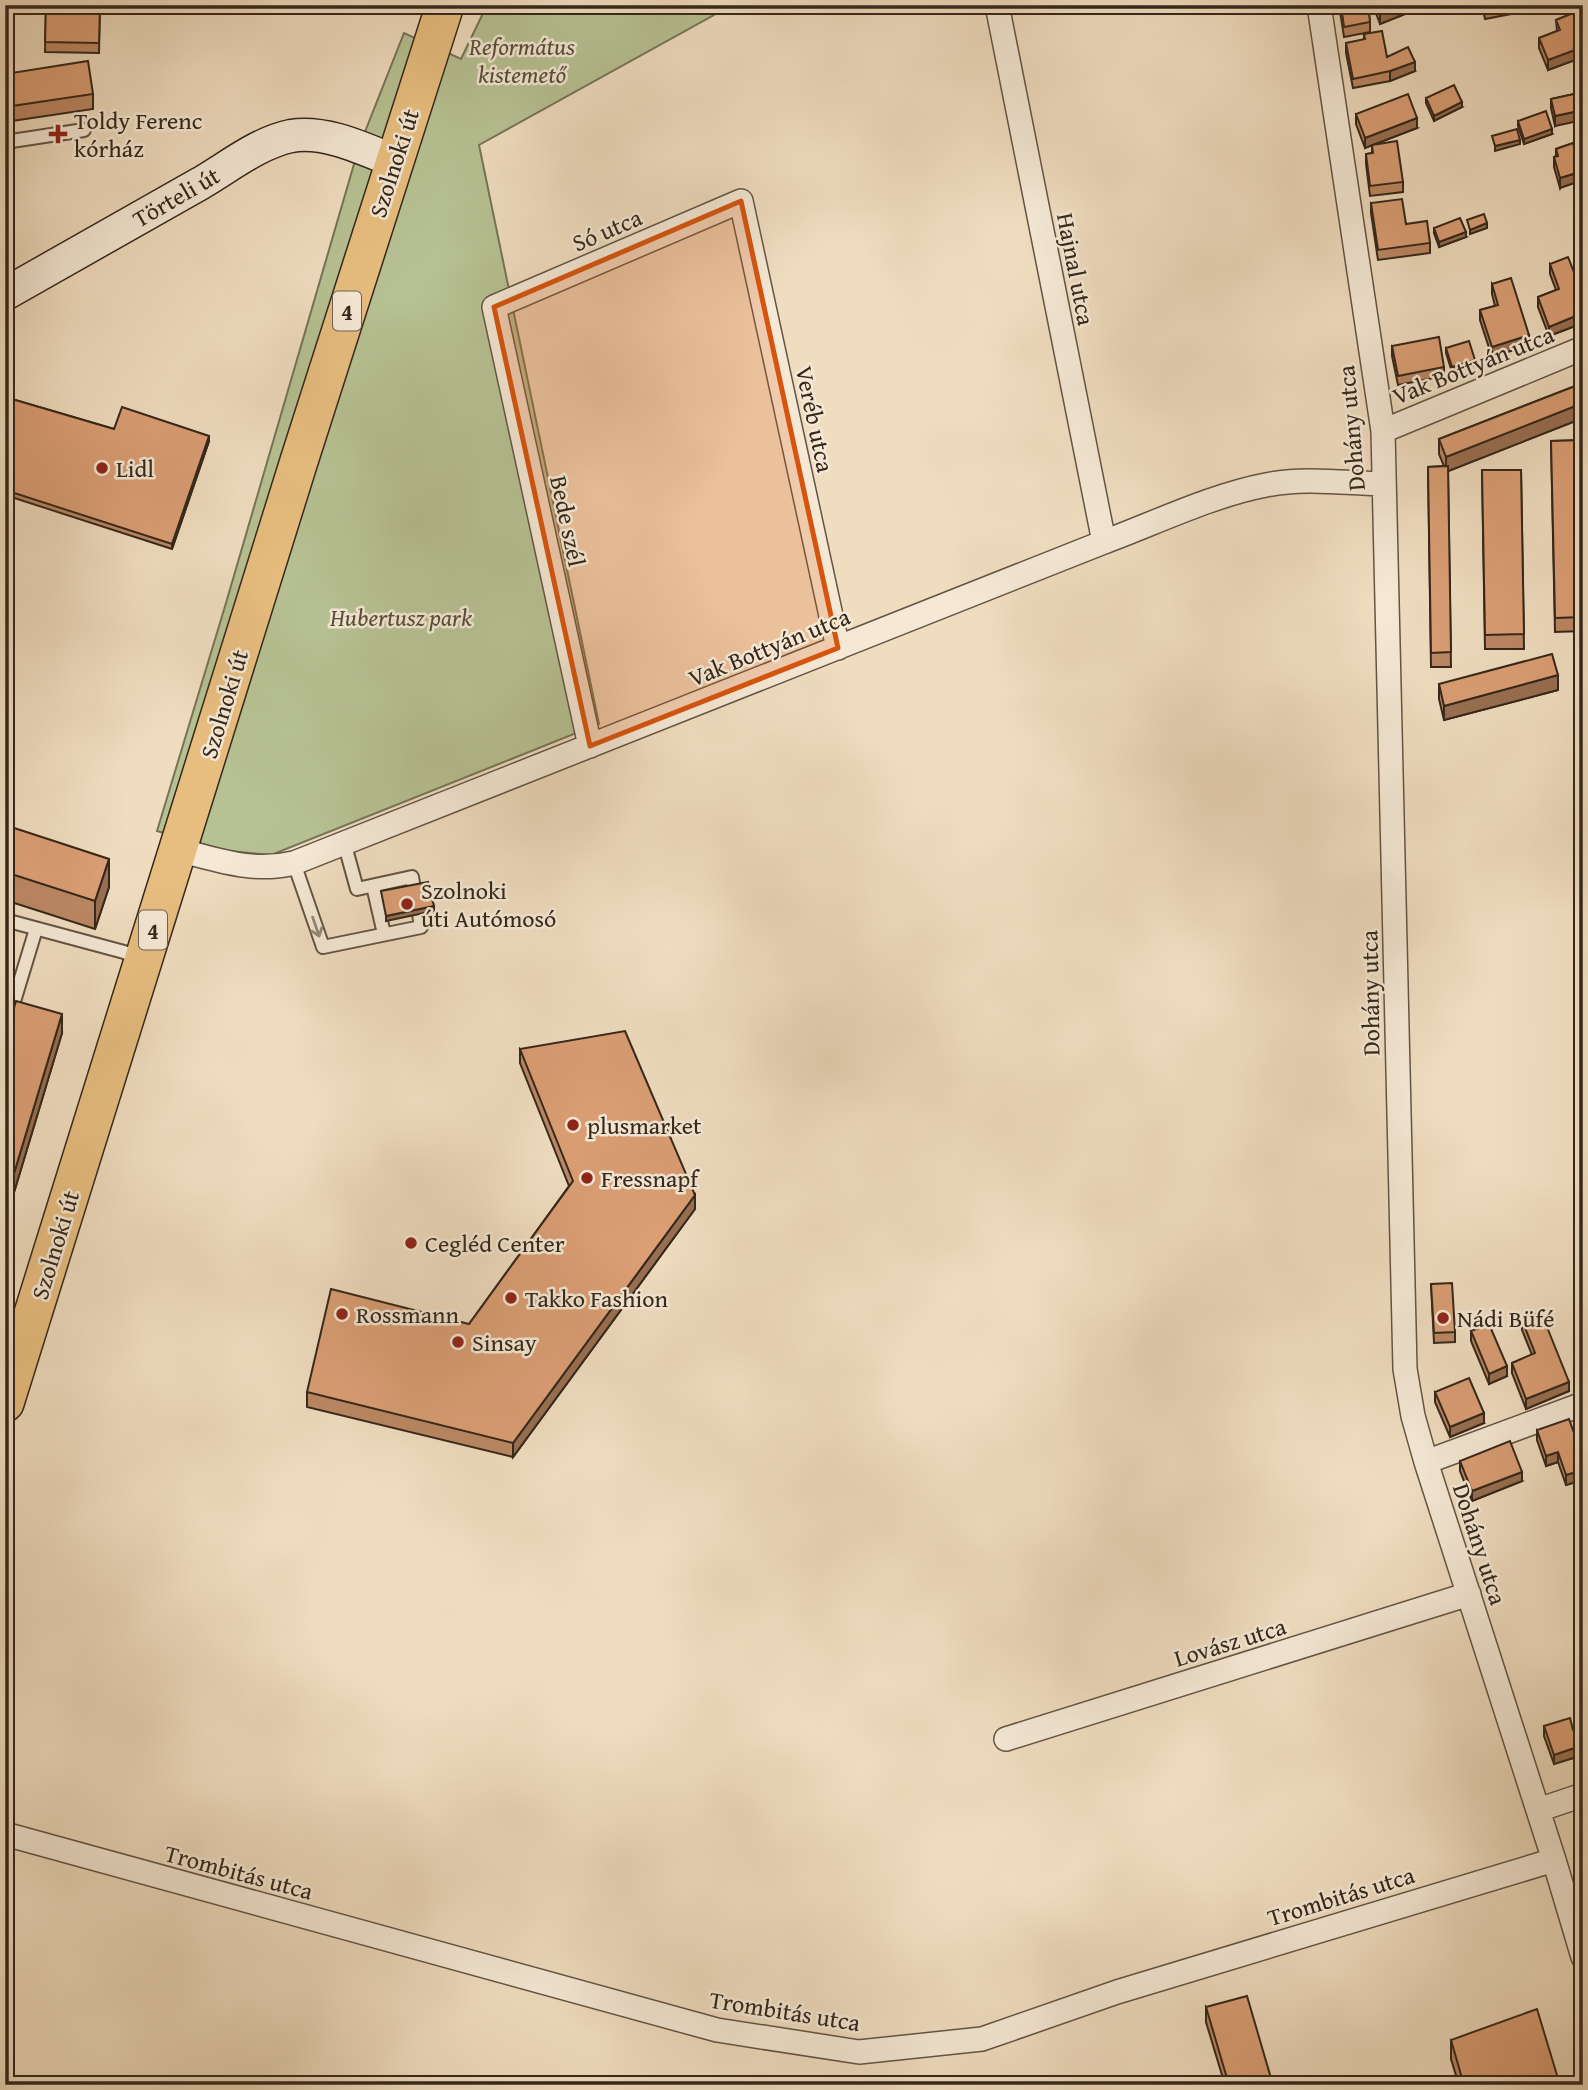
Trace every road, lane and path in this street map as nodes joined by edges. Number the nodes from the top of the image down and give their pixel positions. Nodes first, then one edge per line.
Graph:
1 (445, 5) edge
2 (997, 5) edge
3 (1319, 5) edge
4 (84, 131) dead end
5 (5, 142) edge
6 (394, 161) junction
7 (741, 201) joint
8 (5, 294) edge
9 (494, 307) joint
10 (1583, 348) edge
11 (1383, 431) junction
12 (1384, 484) junction
13 (1104, 542) junction
14 (838, 648) junction
15 (590, 746) junction
16 (344, 842) junction
17 (178, 850) junction
18 (294, 863) junction
19 (373, 886) junction
20 (414, 889) edge
21 (419, 914) edge
22 (5, 920) edge
23 (36, 929) junction
24 (384, 934) junction
25 (144, 960) junction
26 (5, 1031) edge
27 (13, 1350) edge
28 (5, 1403) edge
29 (1583, 1404) edge
30 (1426, 1462) junction
31 (1469, 1594) junction
32 (1006, 1739) dead end
33 (1583, 1795) edge
34 (1538, 1810) junction
35 (5, 1834) edge
36 (1554, 1860) junction
37 (1583, 1957) edge

1 - 6 main road, Szolnoki út / 4
2 - 13 street, Hajnal utca
3 - 11 street, Dohány utca
4 - 5 lane
6 - 8 main road, Törteli út
6 - 17 main road, Szolnoki út / 4
7 - 9 street, Só utca
7 - 14 street, Veréb utca
9 - 15 street, Bede szél
10 - 11 street, Vak Bottyán utca
11 - 12 street, Dohány utca
12 - 13 street, Vak Bottyán utca
12 - 30 street, Dohány utca
13 - 14 street, Vak Bottyán utca
14 - 15 street, Vak Bottyán utca
15 - 16 street, Vak Bottyán utca
16 - 18 street, Vak Bottyán utca
16 - 19 lane
17 - 18 street, Vak Bottyán utca
17 - 25 main road, Szolnoki út / 4
18 -> 24 lane
19 - 20 lane
19 - 24 lane
21 - 24 lane
22 - 23 lane
23 - 25 lane
23 - 26 lane
25 - 27 main road, Szolnoki út / 4
27 - 28 main road, Szolnoki út / 4
29 - 30 street
30 - 31 street, Dohány utca
31 - 32 street, Lovász utca
31 - 34 street, Dohány utca
33 - 34 street
34 - 36 street, Dohány utca
35 - 36 street, Trombitás utca
36 - 37 street, Dohány utca

